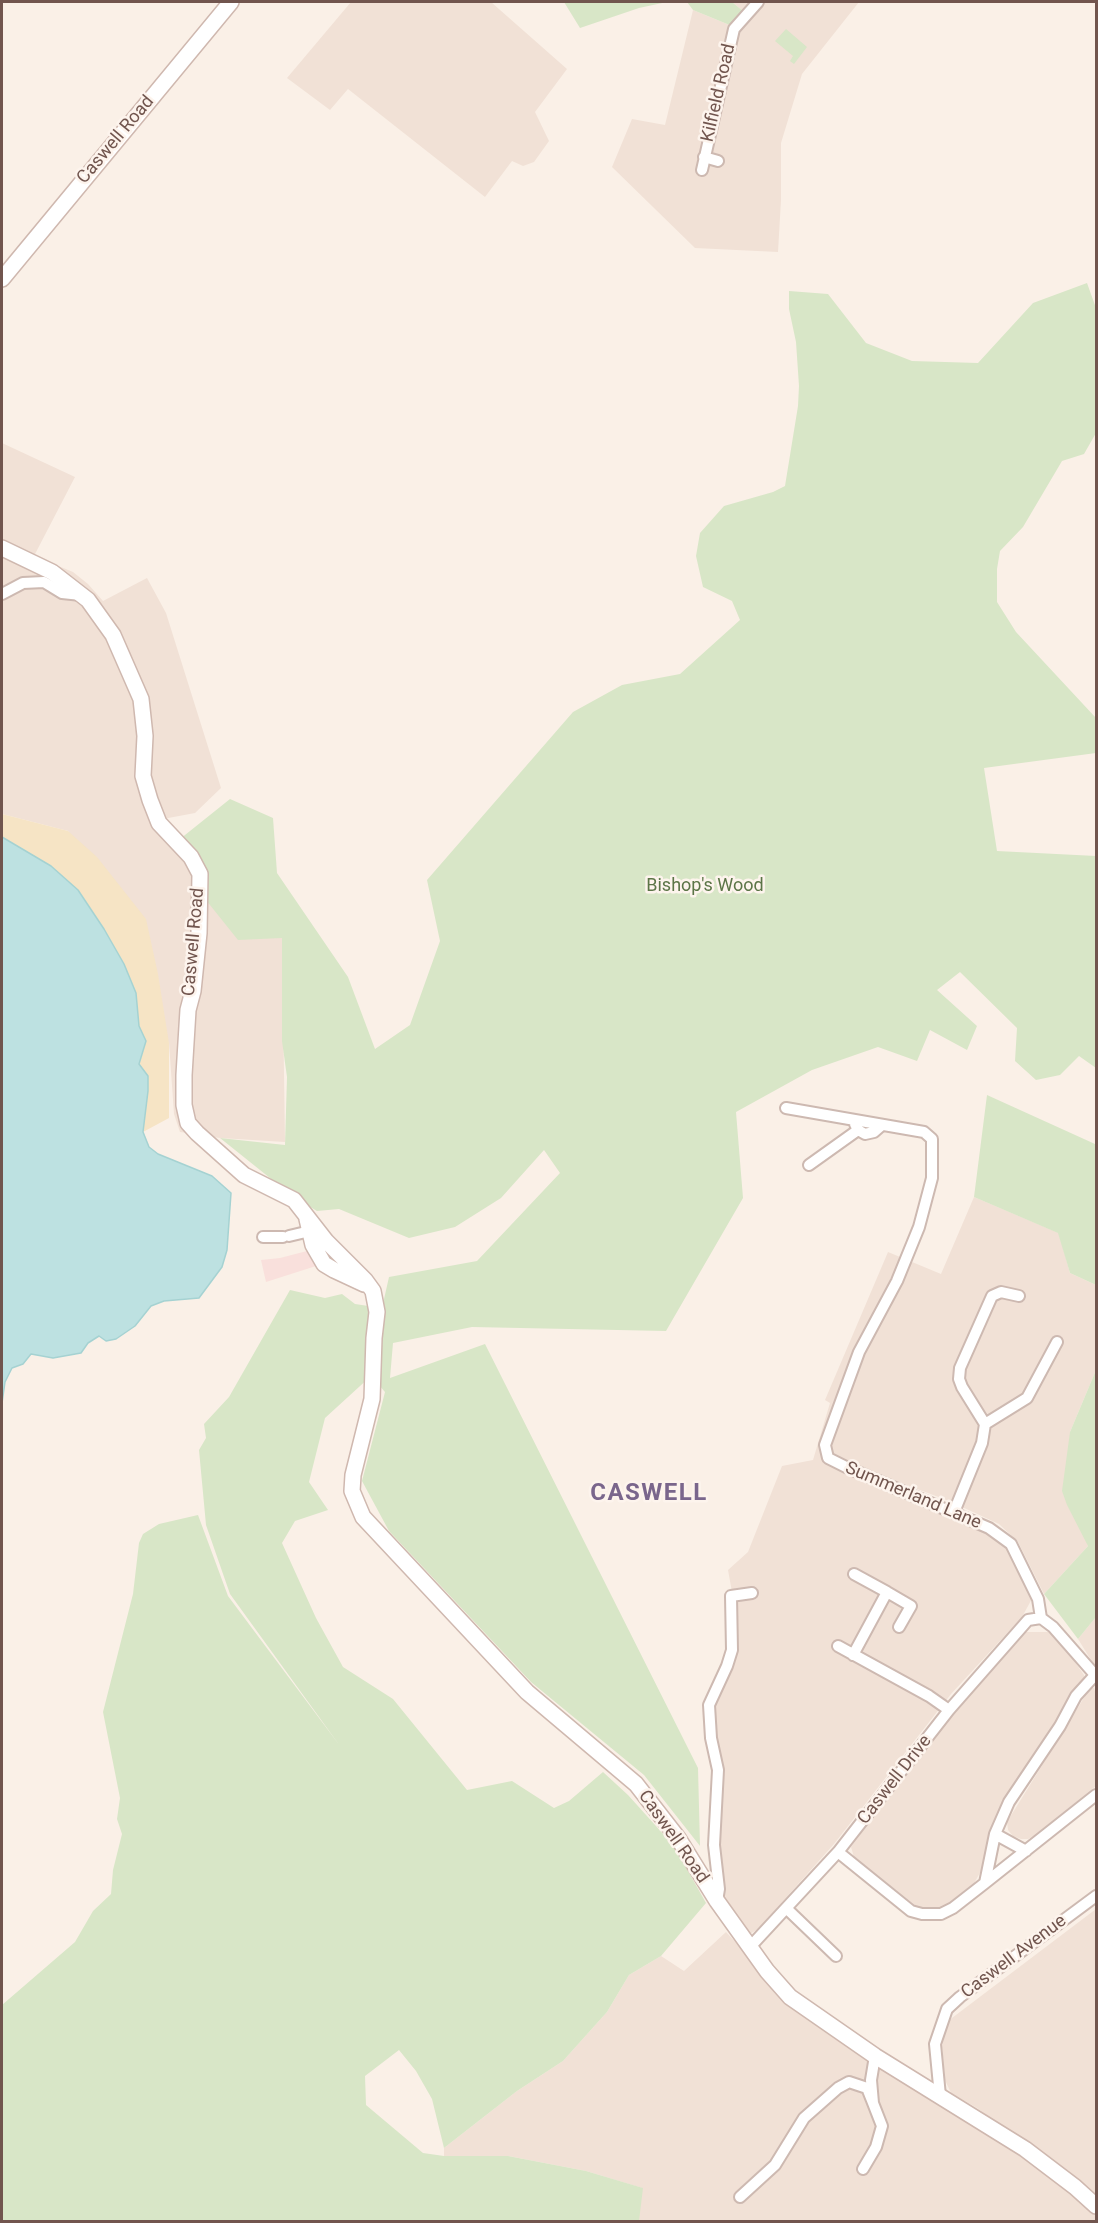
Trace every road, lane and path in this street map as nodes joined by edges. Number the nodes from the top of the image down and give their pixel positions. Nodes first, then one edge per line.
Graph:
1 (231, 2) edge
2 (758, 2) edge
3 (704, 158) junction
4 (718, 161) dead end
5 (702, 170) dead end
6 (2, 279) edge
7 (2, 548) edge
8 (2, 594) edge
9 (81, 595) junction
10 (786, 1108) dead end
11 (853, 1118) junction
12 (882, 1125) junction
13 (858, 1130) junction
14 (809, 1165) dead end
15 (305, 1213) junction
16 (310, 1231) junction
17 (263, 1237) dead end
18 (373, 1291) junction
19 (1018, 1296) dead end
20 (1057, 1341) dead end
21 (985, 1424) junction
22 (954, 1512) junction
23 (854, 1574) dead end
24 (887, 1592) junction
25 (752, 1593) dead end
26 (1041, 1618) junction
27 (899, 1627) dead end
28 (838, 1646) dead end
29 (853, 1654) junction
30 (1096, 1674) edge
31 (949, 1710) junction
32 (1096, 1795) edge
33 (995, 1834) junction
34 (1026, 1851) junction
35 (838, 1852) junction
36 (985, 1884) junction
37 (1096, 1896) edge
38 (717, 1901) junction
39 (786, 1908) junction
40 (750, 1947) junction
41 (836, 1956) dead end
42 (875, 2056) junction
43 (940, 2096) junction
44 (873, 2103) junction
45 (863, 2169) dead end
46 (740, 2197) dead end
47 (1096, 2206) edge

1 - 6 main road, Caswell Road
2 - 3 street, Kilfield Road
3 - 4 street, Kilfield Road
3 - 5 street, Kilfield Road
7 - 9 main road, Caswell Road
8 - 9 street
9 - 15 main road, Caswell Road
10 - 11 street, Summerland Lane
11 - 12 street, Summerland Lane
11 - 13 street
12 - 13 street, Summerland Lane
12 - 22 street, Summerland Lane
13 - 14 street, Summerland Lane
15 - 16 main road
15 - 18 main road, Caswell Road
16 - 17 street
16 - 18 main road
18 - 38 main road, Caswell Road
19 - 21 street
20 - 21 street
21 - 22 street
22 - 26 street, Summerland Lane
23 - 24 street
24 - 27 street
24 - 29 street
25 - 38 street
26 - 30 street
26 - 31 street, Caswell Drive
28 - 29 street
29 - 31 street
30 - 33 street
31 - 35 street, Caswell Drive
32 - 34 street
33 - 34 street
33 - 36 street
34 - 36 street
35 - 36 street
35 - 39 street, Caswell Drive
37 - 43 street, Caswell Avenue
38 - 40 main road, Caswell Road
39 - 40 street, Caswell Drive
39 - 41 street
40 - 42 main road, Caswell Road
42 - 43 main road, Caswell Road
42 - 44 street
43 - 47 main road, Caswell Road
44 - 45 street
44 - 46 street

